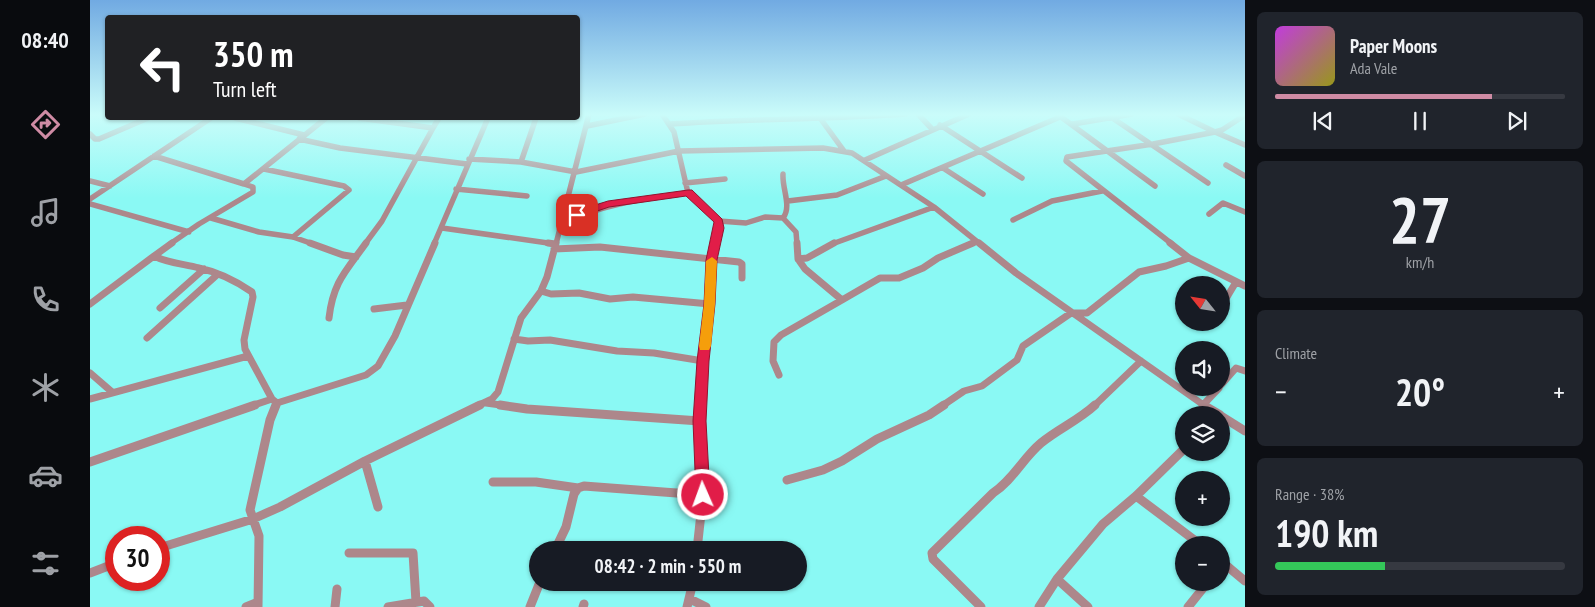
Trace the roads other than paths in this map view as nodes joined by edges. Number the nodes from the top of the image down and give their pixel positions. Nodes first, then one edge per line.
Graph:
1 (175, 142) edge
2 (295, 142) edge
3 (320, 142) edge
4 (425, 142) edge
5 (477, 142) edge
6 (528, 142) edge
7 (582, 142) edge
8 (677, 142) edge
9 (838, 142) edge
10 (903, 142) edge
11 (967, 142) edge
12 (999, 142) edge
13 (1096, 142) edge
14 (1150, 142) edge
15 (1162, 142) edge
16 (1153, 144) junction
17 (679, 151) junction
18 (844, 151) junction
19 (980, 151) junction
20 (1107, 151) junction
21 (154, 156) junction
22 (417, 157) junction
23 (865, 160) junction
24 (468, 161) junction
25 (521, 162) junction
26 (1226, 165) dead end
27 (943, 168) junction
28 (264, 169) junction
29 (574, 172) junction
30 (783, 174) dead end
31 (886, 176) junction
32 (1245, 176) edge
33 (1022, 178) dead end
34 (725, 179) dead end
35 (90, 181) edge
36 (685, 183) junction
37 (1208, 183) dead end
38 (244, 184) junction
39 (901, 185) junction
40 (110, 186) junction
41 (1155, 186) dead end
42 (456, 189) junction
43 (1102, 191) junction
44 (688, 193) junction
45 (983, 194) dead end
46 (527, 196) dead end
47 (90, 199) edge
48 (788, 201) junction
49 (90, 204) edge
50 (934, 207) junction
51 (1245, 212) edge
52 (1209, 214) dead end
53 (211, 218) junction
54 (784, 218) junction
55 (1013, 220) dead end
56 (719, 221) junction
57 (560, 225) junction
58 (442, 228) junction
59 (189, 232) junction
60 (293, 237) junction
61 (976, 242) junction
62 (554, 246) junction
63 (154, 256) junction
64 (356, 257) junction
65 (1189, 258) junction
66 (798, 259) junction
67 (712, 260) junction
68 (204, 269) junction
69 (218, 274) junction
70 (742, 278) dead end
71 (1236, 282) junction
72 (1245, 286) edge
73 (1230, 292) edge
74 (539, 294) junction
75 (842, 300) junction
76 (90, 304) edge
77 (710, 304) junction
78 (407, 305) junction
79 (160, 308) dead end
80 (374, 309) dead end
81 (1071, 313) junction
82 (329, 318) dead end
83 (147, 338) dead end
84 (514, 339) junction
85 (248, 356) junction
86 (703, 361) junction
87 (1140, 361) junction
88 (1245, 371) edge
89 (90, 373) edge
90 (779, 375) dead end
91 (1230, 375) edge
92 (112, 392) junction
93 (1212, 396) edge
94 (90, 398) edge
95 (275, 401) junction
96 (485, 403) junction
97 (1203, 406) joint
98 (700, 421) junction
99 (1230, 421) edge
100 (1245, 431) edge
101 (1175, 458) edge
102 (365, 461) junction
103 (90, 462) edge
104 (787, 480) dead end
105 (493, 482) dead end
106 (578, 488) junction
107 (703, 495) junction
108 (1136, 496) junction
109 (378, 507) dead end
110 (253, 519) junction
111 (1188, 536) edge
112 (559, 541) edge
113 (698, 541) edge
114 (170, 545) edge
115 (350, 553) dead end
116 (105, 567) edge
117 (1230, 569) edge
118 (90, 573) edge
119 (1057, 579) junction
120 (1245, 581) edge
121 (336, 589) dead end
122 (536, 591) edge
123 (1201, 591) edge
124 (416, 602) junction
125 (688, 603) edge
126 (258, 604) edge
127 (246, 607) edge
128 (336, 607) edge
129 (388, 607) edge
130 (430, 607) edge
131 (530, 607) edge
132 (706, 607) edge
133 (981, 607) edge
134 (1038, 607) edge
135 (1088, 607) edge
136 (1188, 607) edge

1 - 21 street
2 - 28 street
3 - 22 street
4 - 22 street
5 - 24 street
6 - 25 street
7 - 29 street
8 - 17 street
9 - 18 street
10 - 23 street
11 - 19 street
12 - 19 street
13 - 20 street
14 - 16 street
15 - 16 street
16 - 20 street
16 - 37 street
17 - 18 street
17 - 29 street
17 - 36 street
18 - 23 street
19 - 27 street
19 - 33 street
20 - 41 street
20 - 43 street
21 - 38 street
21 - 40 street
22 - 24 street
22 - 64 street
23 - 31 street
24 - 25 street
24 - 42 street
25 - 29 street
26 - 32 street
27 - 39 street
27 - 45 street
28 - 38 street
28 - 60 street
29 - 57 street
30 - 48 street
31 - 39 street
31 - 48 street
34 - 36 street
35 - 40 street
36 - 44 street
38 - 53 street
39 - 50 street
40 - 47 street
42 - 46 street
42 - 58 street
43 - 55 street
43 - 65 street
44 - 56 street
44 - 57 street
48 - 54 street
49 - 59 street
50 - 61 street
50 - 66 street
51 - 52 street
53 - 59 street
53 - 60 street
54 - 56 street
54 - 66 street
56 - 67 street
57 - 62 street
58 - 62 street
58 - 78 street
59 - 63 street
60 - 64 street
61 - 75 street
61 - 81 street
62 - 67 street
62 - 74 street
63 - 68 street
63 - 76 street
64 - 82 street
65 - 71 street
65 - 81 street
66 - 75 street
67 - 70 street
67 - 77 street
68 - 69 street
68 - 79 street
69 - 83 street
69 - 85 street
71 - 72 street
71 - 73 street
74 - 77 street
74 - 84 street
75 - 90 street
77 - 86 street
78 - 80 street
78 - 95 street
81 - 87 street
81 - 104 street
84 - 86 street
84 - 96 street
85 - 92 street
85 - 95 street
86 - 98 street
87 - 97 street
87 - 133 street
88 - 91 street
89 - 92 street
92 - 94 street
93 - 97 street
95 - 103 street
95 - 110 street
96 - 98 street
96 - 102 street
98 - 107 street
99 - 100 street
101 - 108 street
102 - 109 street
102 - 110 street
105 - 106 street
106 - 107 street
106 - 112 street
107 - 113 street
108 - 111 street
108 - 119 street
110 - 114 street
110 - 126 street
115 - 124 street
116 - 118 street
117 - 120 street
119 - 134 street
119 - 135 street
121 - 128 street
122 - 131 street
123 - 136 street
124 - 129 street
124 - 130 street
125 - 132 street
126 - 127 street

